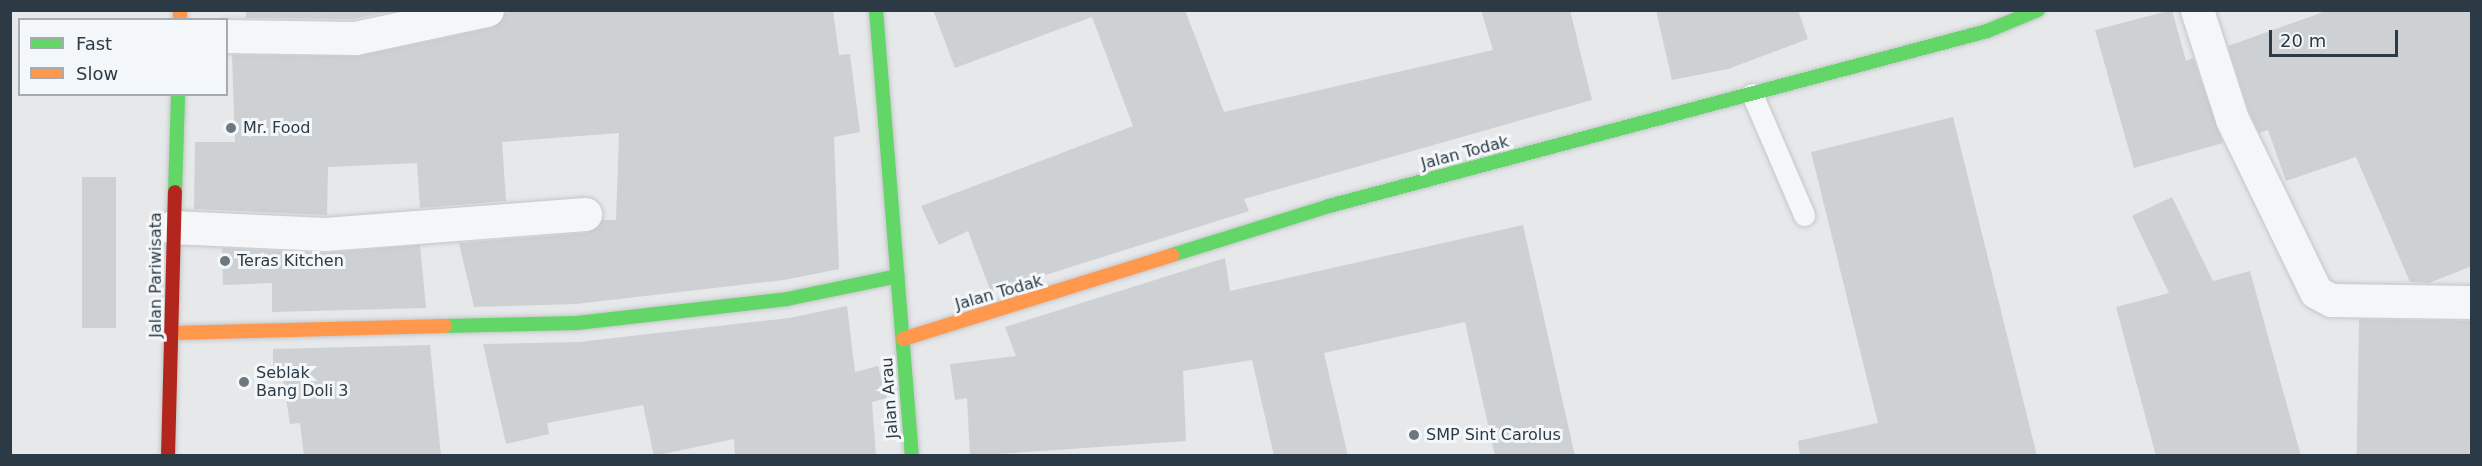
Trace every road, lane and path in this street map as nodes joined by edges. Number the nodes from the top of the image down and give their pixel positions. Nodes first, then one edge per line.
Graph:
1 (487, 10) edge
2 (876, 10) edge
3 (2038, 10) edge
4 (2197, 10) edge
5 (228, 36) edge
6 (1752, 94) junction
7 (178, 96) edge
8 (585, 214) dead end
9 (1804, 215) dead end
10 (172, 227) junction
11 (898, 276) junction
12 (2472, 302) edge
13 (173, 333) junction
14 (903, 339) junction
15 (168, 456) edge
16 (912, 456) edge

1 - 5 street
2 - 11 street, Jalan Arau
3 - 6 street, Jalan Todak
4 - 12 street
6 - 9 lane
6 - 14 street, Jalan Todak
7 - 10 street, Jalan Pariwisata
8 - 10 street
10 - 13 street, Jalan Pariwisata
11 - 13 street
11 - 14 street, Jalan Arau
13 - 15 street, Jalan Pariwisata
14 - 16 street, Jalan Arau

